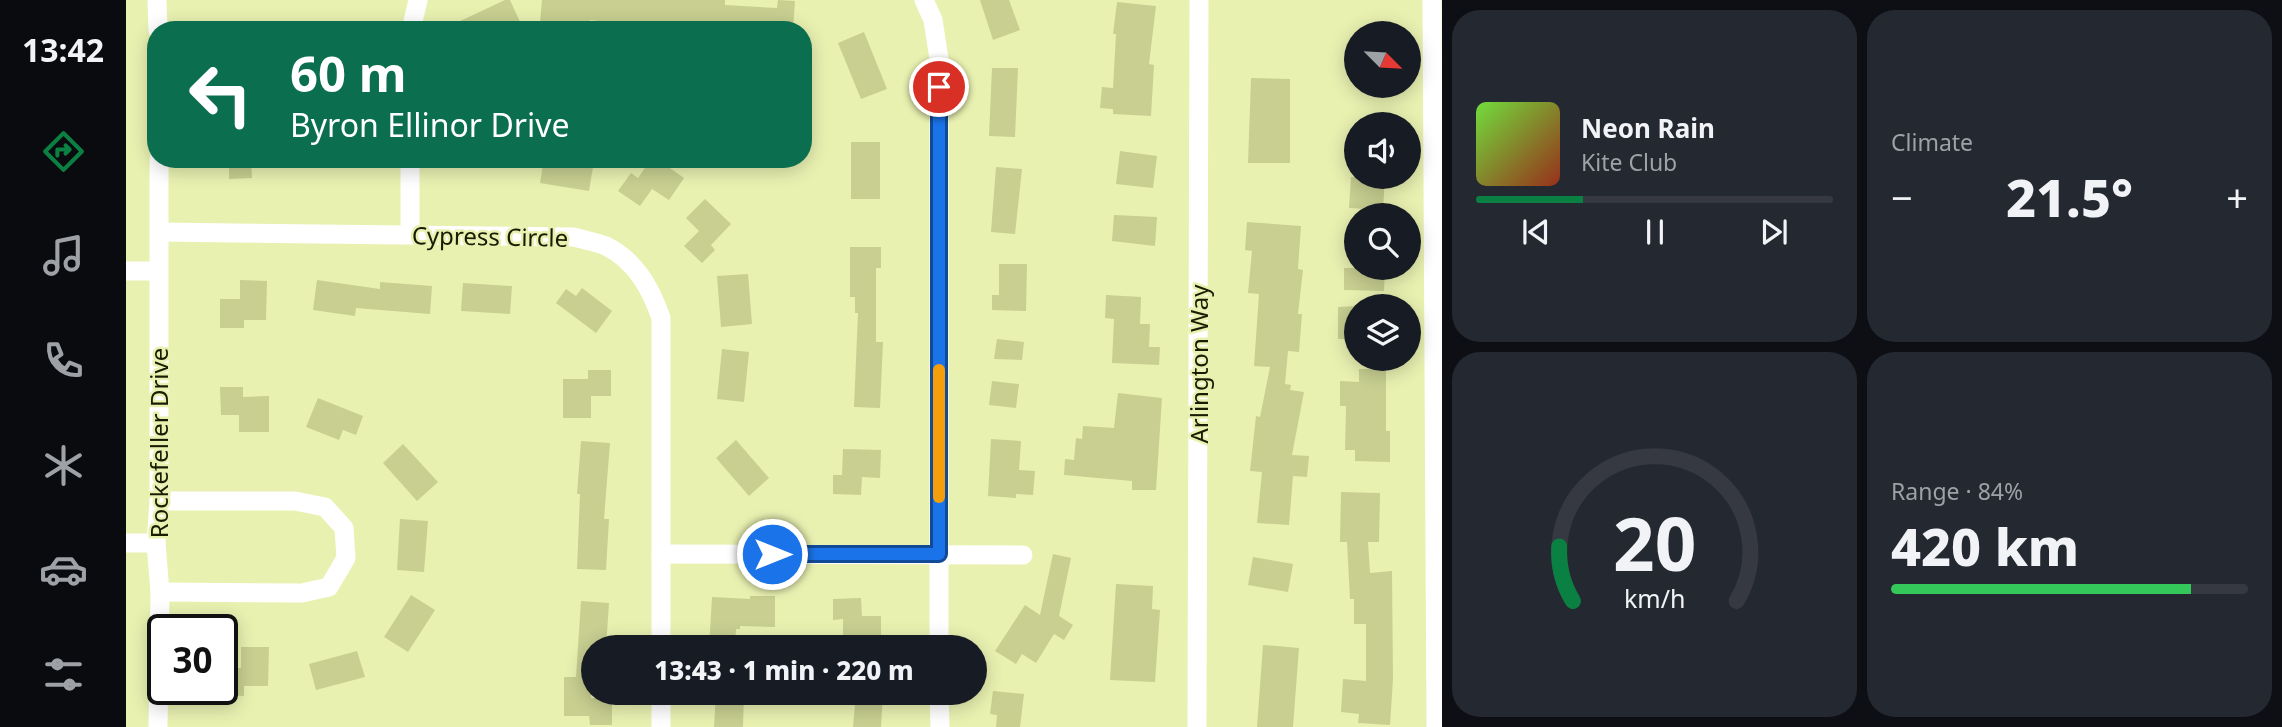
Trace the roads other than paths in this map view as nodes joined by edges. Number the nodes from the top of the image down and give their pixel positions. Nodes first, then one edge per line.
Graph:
1 (157, 0) edge
2 (418, 0) edge
3 (924, 0) edge
4 (1199, 0) edge
5 (1432, 0) edge
6 (158, 21) edge
7 (413, 21) edge
8 (159, 168) edge
9 (410, 168) edge
10 (160, 232) junction
11 (410, 234) junction
12 (126, 271) edge
13 (158, 271) junction
14 (159, 501) junction
15 (126, 543) edge
16 (156, 543) junction
17 (661, 554) junction
18 (939, 554) junction
19 (1023, 555) dead end
20 (160, 592) junction
21 (1439, 604) edge
22 (661, 635) edge
23 (939, 635) edge
24 (661, 705) edge
25 (939, 705) edge
26 (158, 727) edge
27 (661, 727) edge
28 (940, 727) edge
29 (1197, 727) edge
30 (1436, 727) edge

1 - 6 street
2 - 7 street
3 - 18 street
4 - 29 street, Arlington Way
5 - 21 street
8 - 10 street, Rockefeller Drive
9 - 11 street
10 - 11 street, Cypress Circle
10 - 13 street, Rockefeller Drive
11 - 17 street, Cypress Circle
12 - 13 street
13 - 14 street, Rockefeller Drive
14 - 16 street, Rockefeller Drive
14 - 20 street
15 - 16 street
16 - 20 street, Rockefeller Drive
17 - 18 street
17 - 22 street, Cypress Circle
18 - 19 street
18 - 23 street
20 - 26 street, Rockefeller Drive
21 - 30 street
24 - 27 street
25 - 28 street

